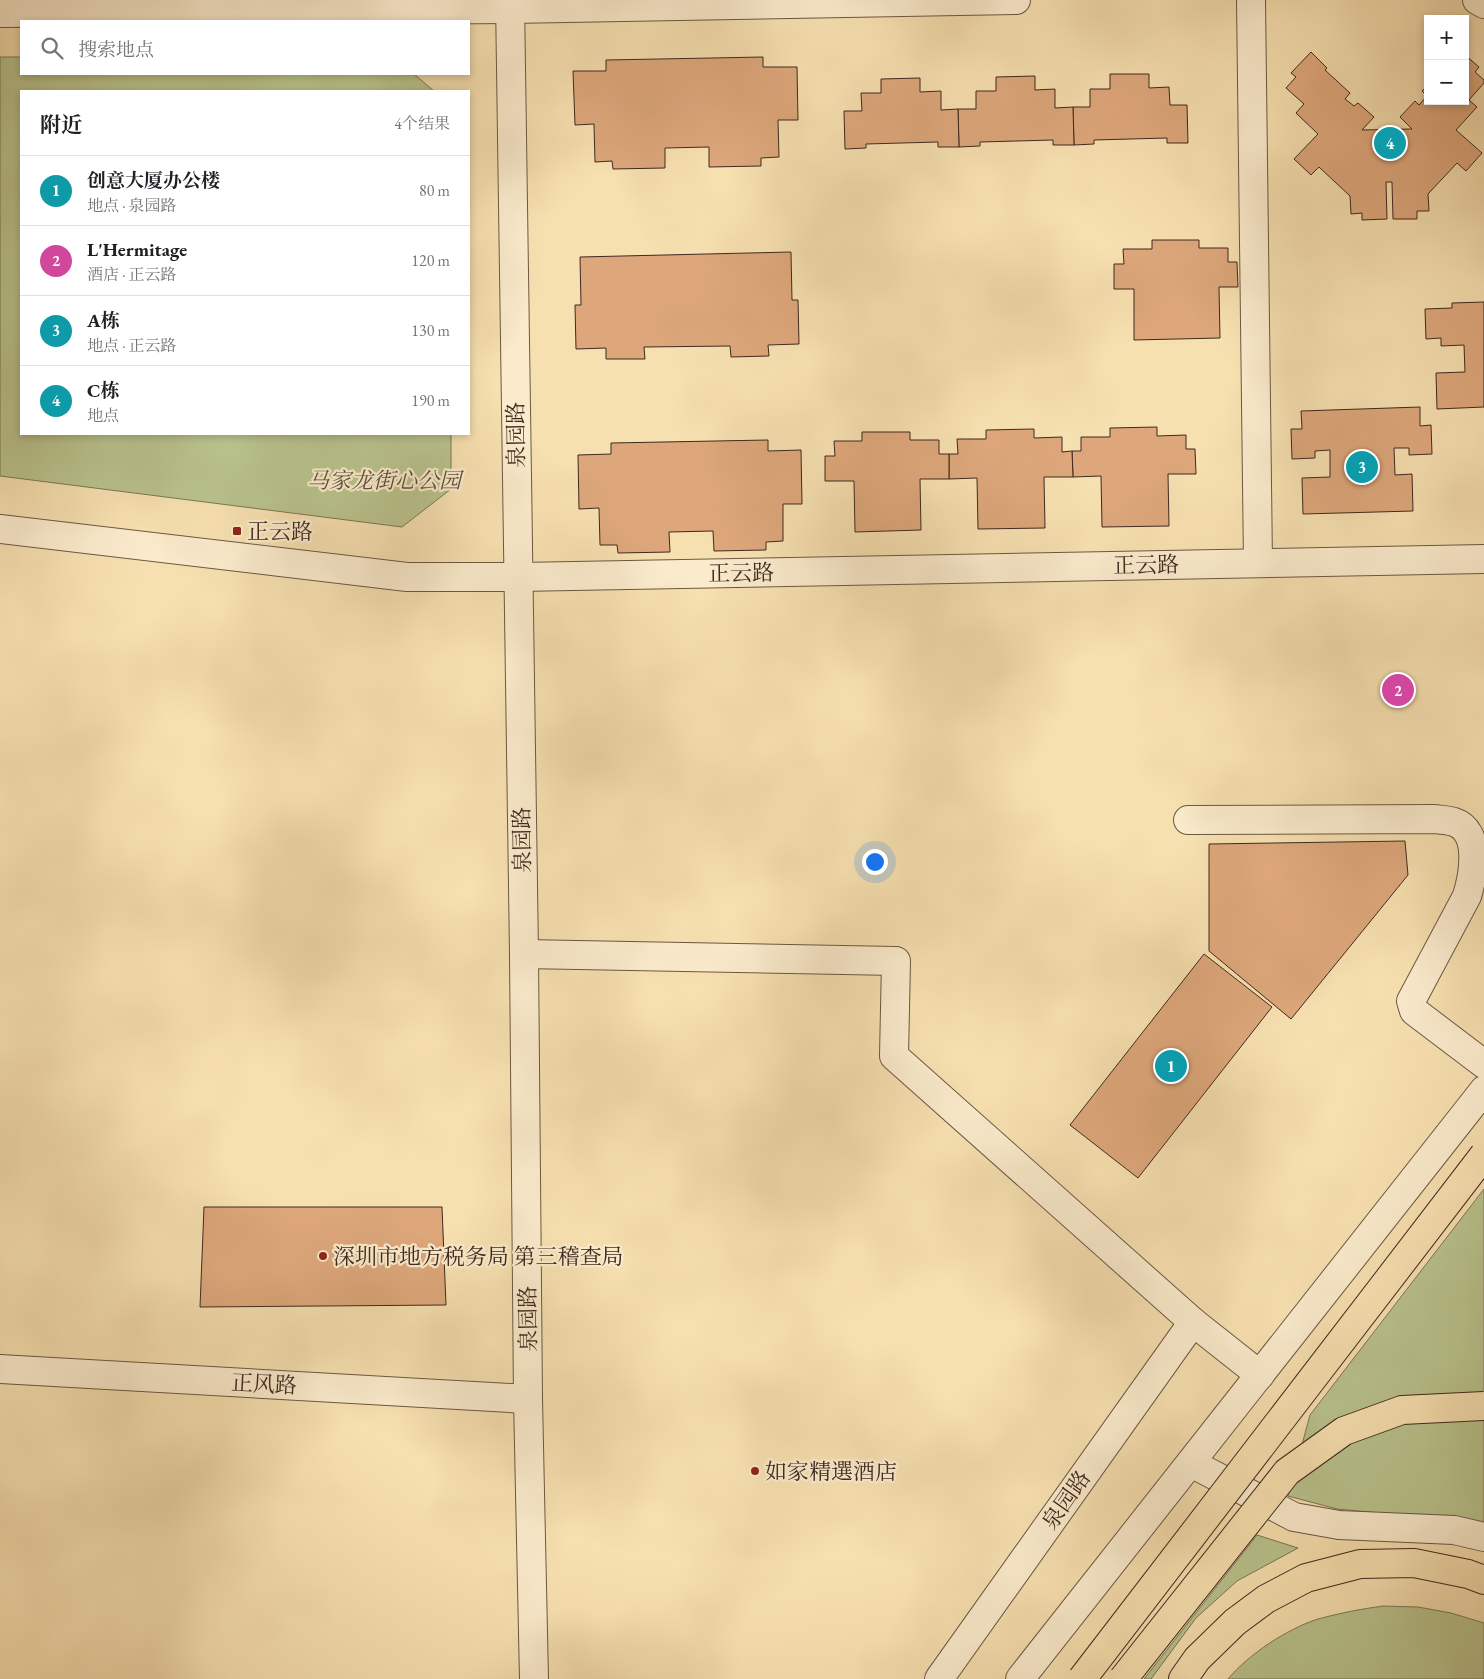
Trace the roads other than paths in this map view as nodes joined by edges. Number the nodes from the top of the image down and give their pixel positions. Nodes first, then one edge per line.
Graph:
1 (992, 0) edge
2 (1016, 0) edge
3 (1251, 0) edge
4 (1477, 0) edge
5 (510, 4) edge
6 (1484, 4) edge
7 (0, 13) edge
8 (0, 529) edge
9 (1484, 559) edge
10 (1258, 563) junction
11 (519, 577) junction
12 (1188, 820) dead end
13 (524, 954) junction
14 (1484, 1064) edge
15 (1484, 1090) edge
16 (1484, 1156) edge
17 (1193, 1322) junction
18 (0, 1369) edge
19 (1260, 1375) junction
20 (528, 1399) junction
21 (1484, 1406) edge
22 (1190, 1463) junction
23 (1484, 1537) edge
24 (1484, 1580) edge
25 (1190, 1669) edge
26 (534, 1679) edge
27 (939, 1679) edge
28 (1020, 1679) edge
29 (1082, 1679) edge
30 (1122, 1679) edge

1 - 2 street
1 - 5 street
3 - 10 street
4 - 6 street
5 - 7 street
5 - 11 street, 泉园路
8 - 11 street, 正云路
9 - 10 street, 正云路
10 - 11 street, 正云路
11 - 13 street, 泉园路
12 - 14 street
13 - 17 street
13 - 20 street, 泉园路
15 - 19 street
16 - 29 main road, bridge
17 - 19 street
17 - 27 street, 泉园路
18 - 20 street, 正风路
19 - 22 street
20 - 26 street, 泉园路
21 - 30 main road, bridge
22 - 23 street
22 - 28 street
24 - 25 main road

